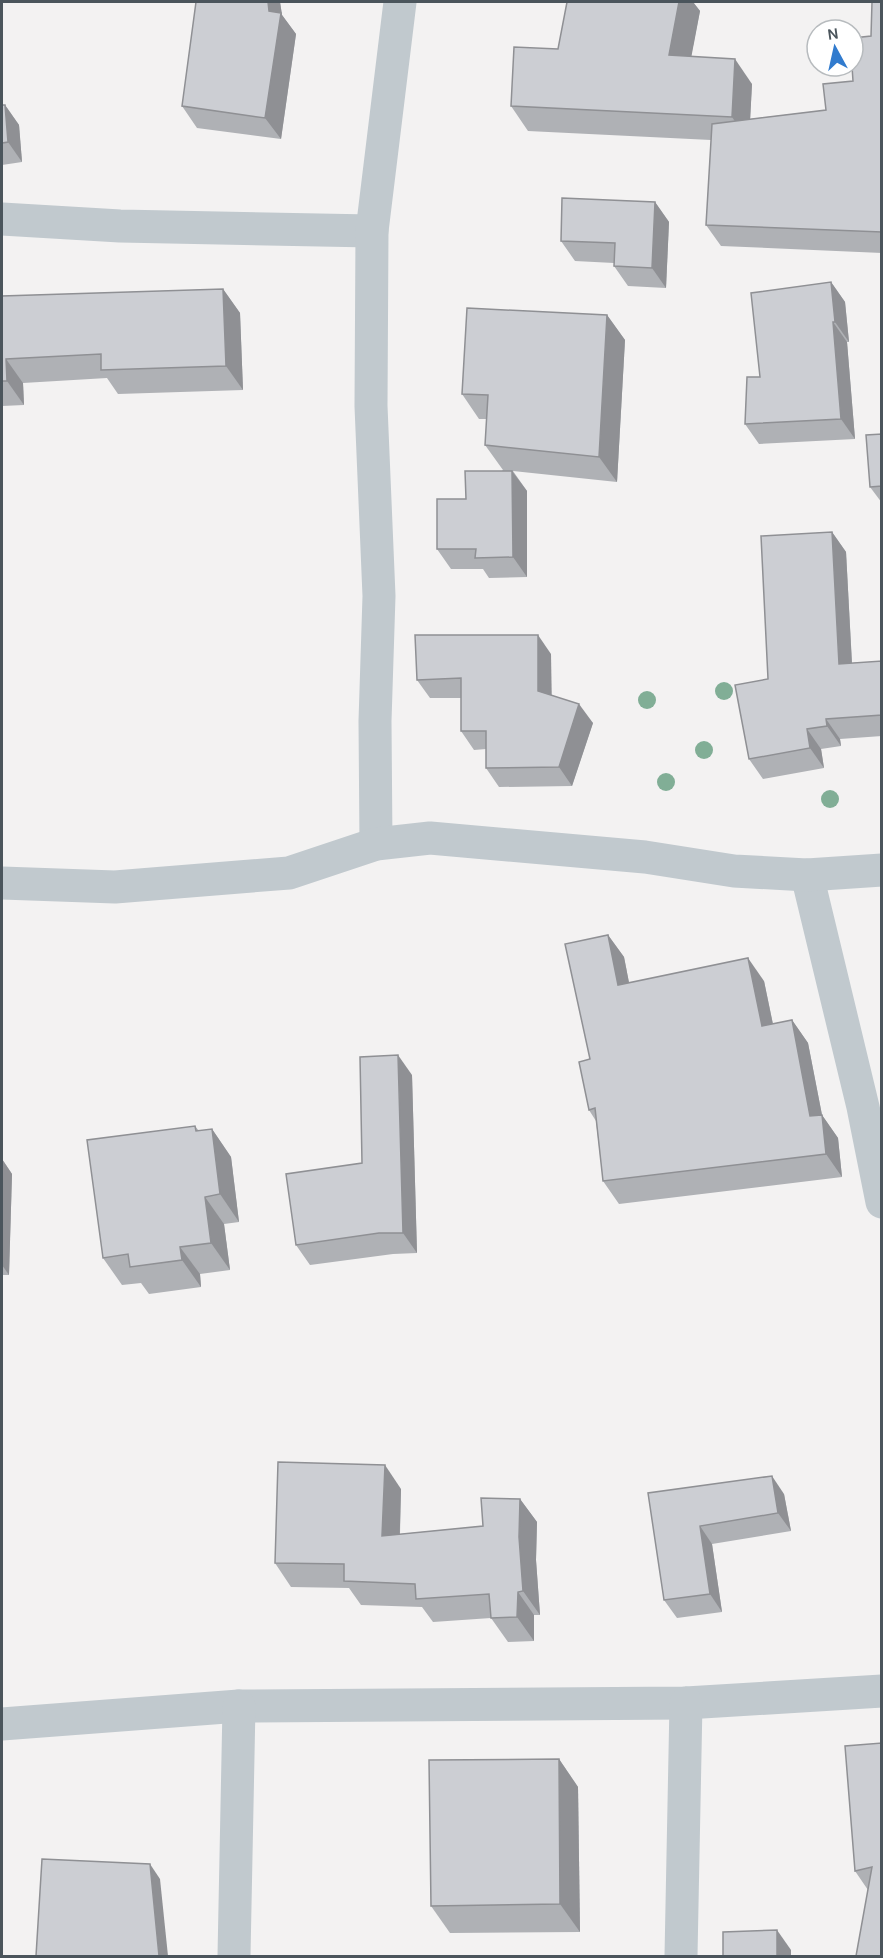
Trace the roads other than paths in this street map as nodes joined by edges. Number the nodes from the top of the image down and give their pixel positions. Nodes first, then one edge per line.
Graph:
1 (400, 2) edge
2 (2, 219) edge
3 (372, 231) junction
4 (376, 844) junction
5 (882, 870) edge
6 (807, 875) junction
7 (2, 883) edge
8 (882, 1202) edge
9 (882, 1691) edge
10 (686, 1703) junction
11 (239, 1706) junction
12 (2, 1724) edge
13 (234, 1956) edge
14 (681, 1956) edge

1 - 3 street
2 - 3 street
3 - 4 street
4 - 6 street
4 - 7 street
5 - 6 street
6 - 8 street
9 - 10 street
10 - 11 street
10 - 14 street
11 - 12 street
11 - 13 street

